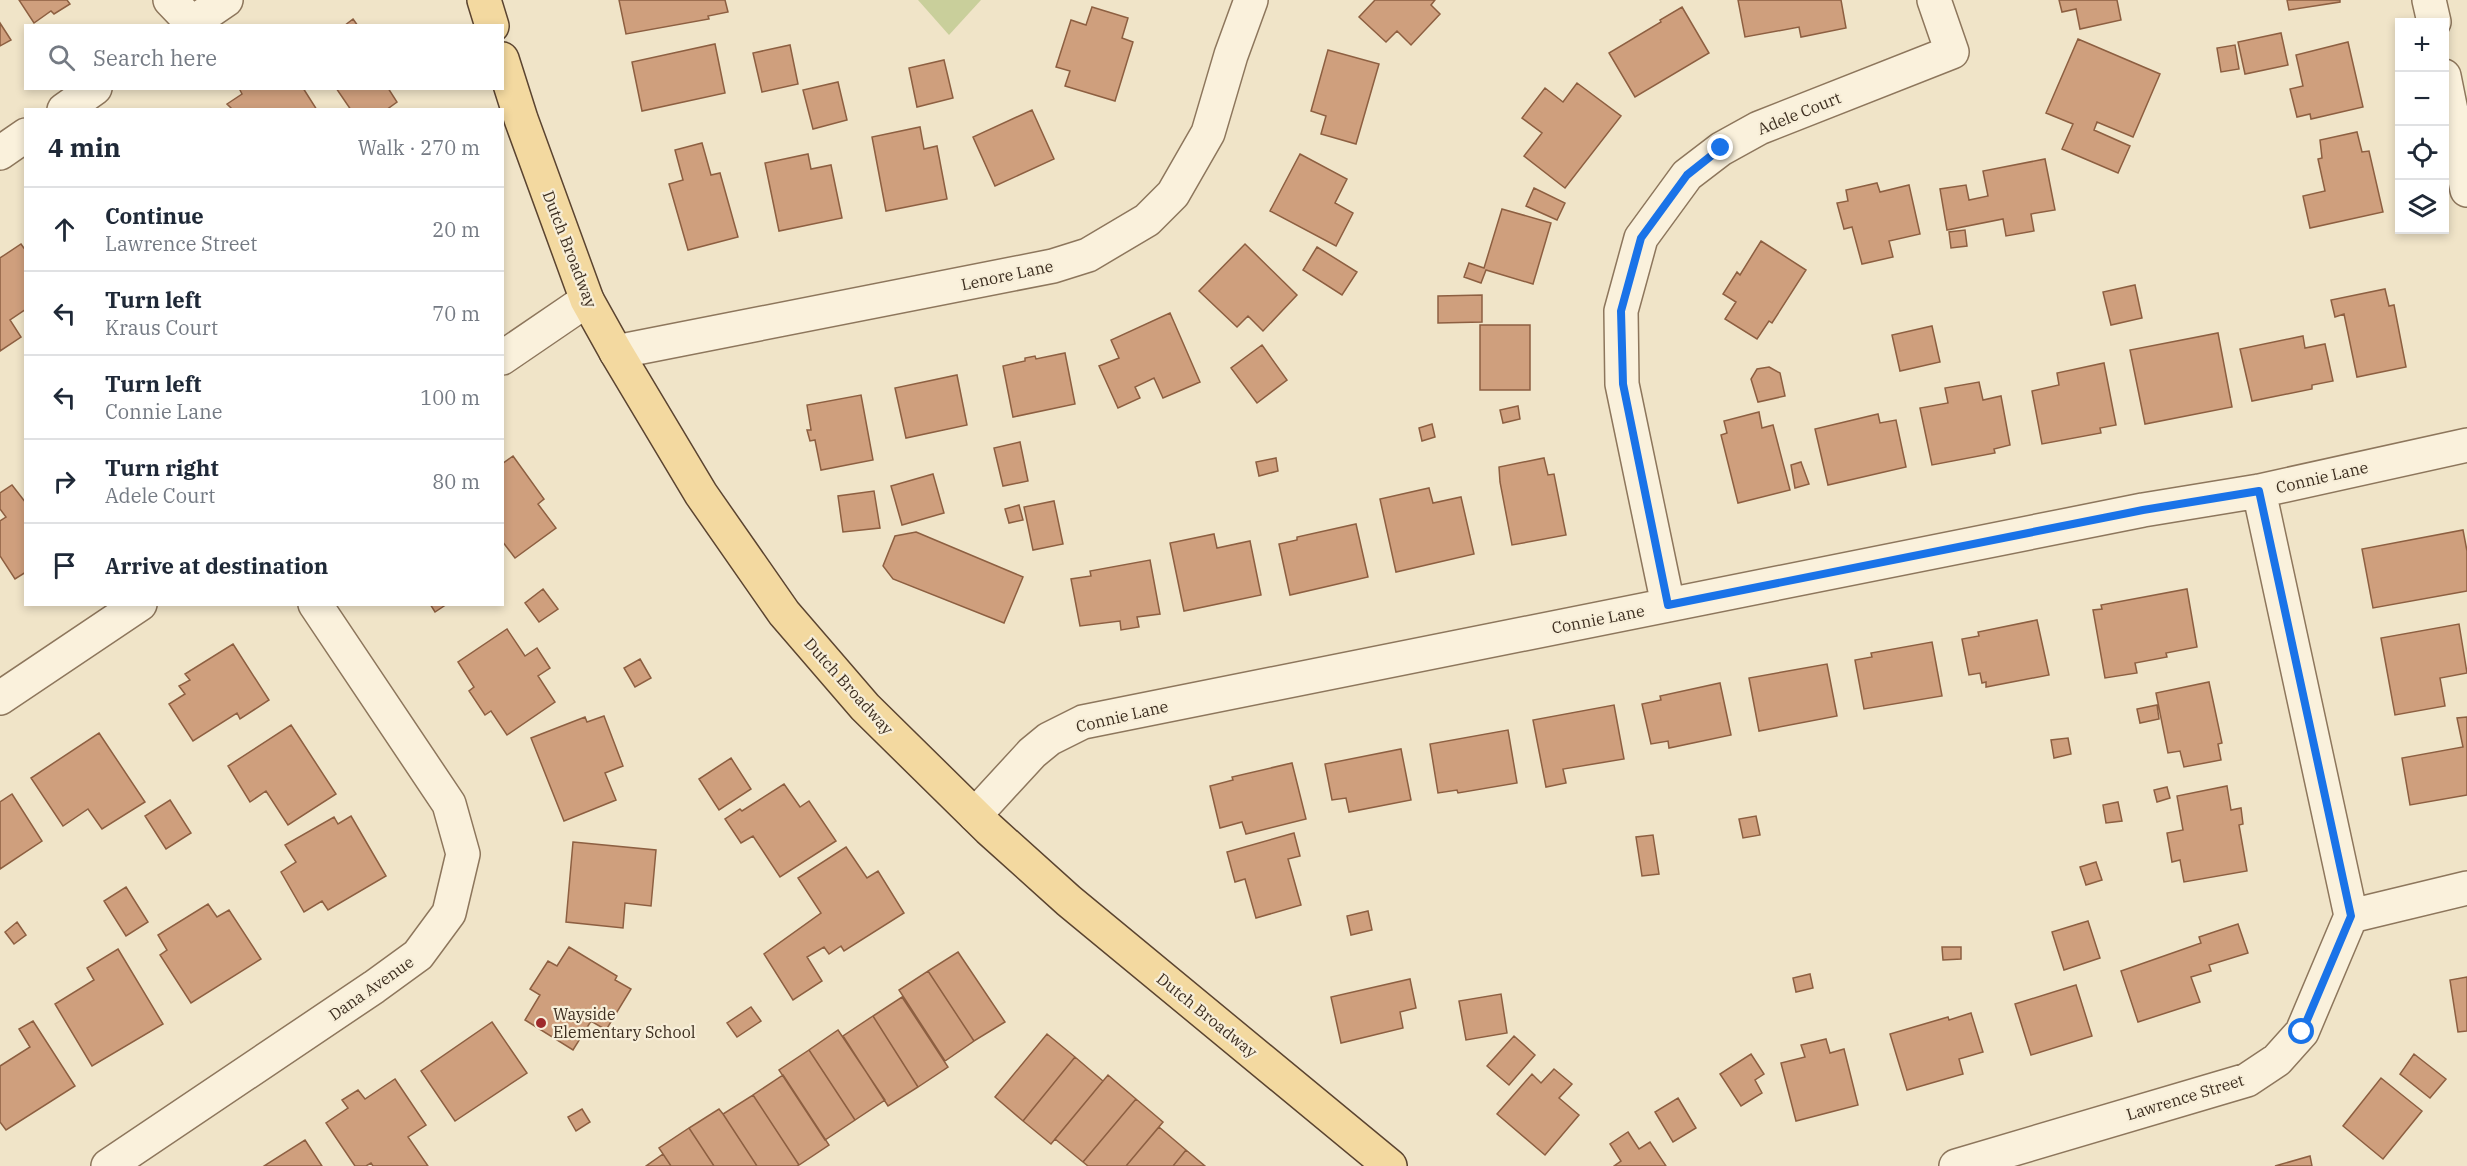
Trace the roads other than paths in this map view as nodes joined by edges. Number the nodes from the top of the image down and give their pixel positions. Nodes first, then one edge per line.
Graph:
1 (170, 0) edge
2 (226, 0) edge
3 (484, 0) edge
4 (1251, 0) edge
5 (1934, 0) edge
6 (2429, 0) edge
7 (2433, 18) edge
8 (190, 24) edge
9 (491, 24) edge
10 (504, 65) edge
11 (92, 90) edge
12 (2449, 97) edge
13 (67, 108) edge
14 (24, 136) edge
15 (0, 153) edge
16 (2467, 190) edge
17 (587, 300) junction
18 (616, 352) junction
19 (504, 357) edge
20 (2467, 445) edge
21 (2259, 491) junction
22 (1668, 605) junction
23 (137, 606) edge
24 (316, 606) edge
25 (0, 698) edge
26 (975, 815) junction
27 (2467, 888) edge
28 (2351, 916) junction
29 (108, 1166) edge
30 (1390, 1166) edge
31 (1956, 1166) edge

1 - 8 street
2 - 8 street
3 - 9 main road
4 - 18 street, Lenore Lane
5 - 22 street, Adele Court
6 - 7 street
10 - 17 main road, Dutch Broadway
11 - 13 street
12 - 16 street
14 - 15 street
17 - 18 main road, Dutch Broadway
17 - 19 street
18 - 26 main road, Dutch Broadway
20 - 21 street, Connie Lane
21 - 22 street, Connie Lane
21 - 28 street
22 - 26 street, Connie Lane
23 - 25 street
24 - 29 street, Dana Avenue
26 - 30 main road, Dutch Broadway
27 - 28 street
28 - 31 street, Lawrence Street

